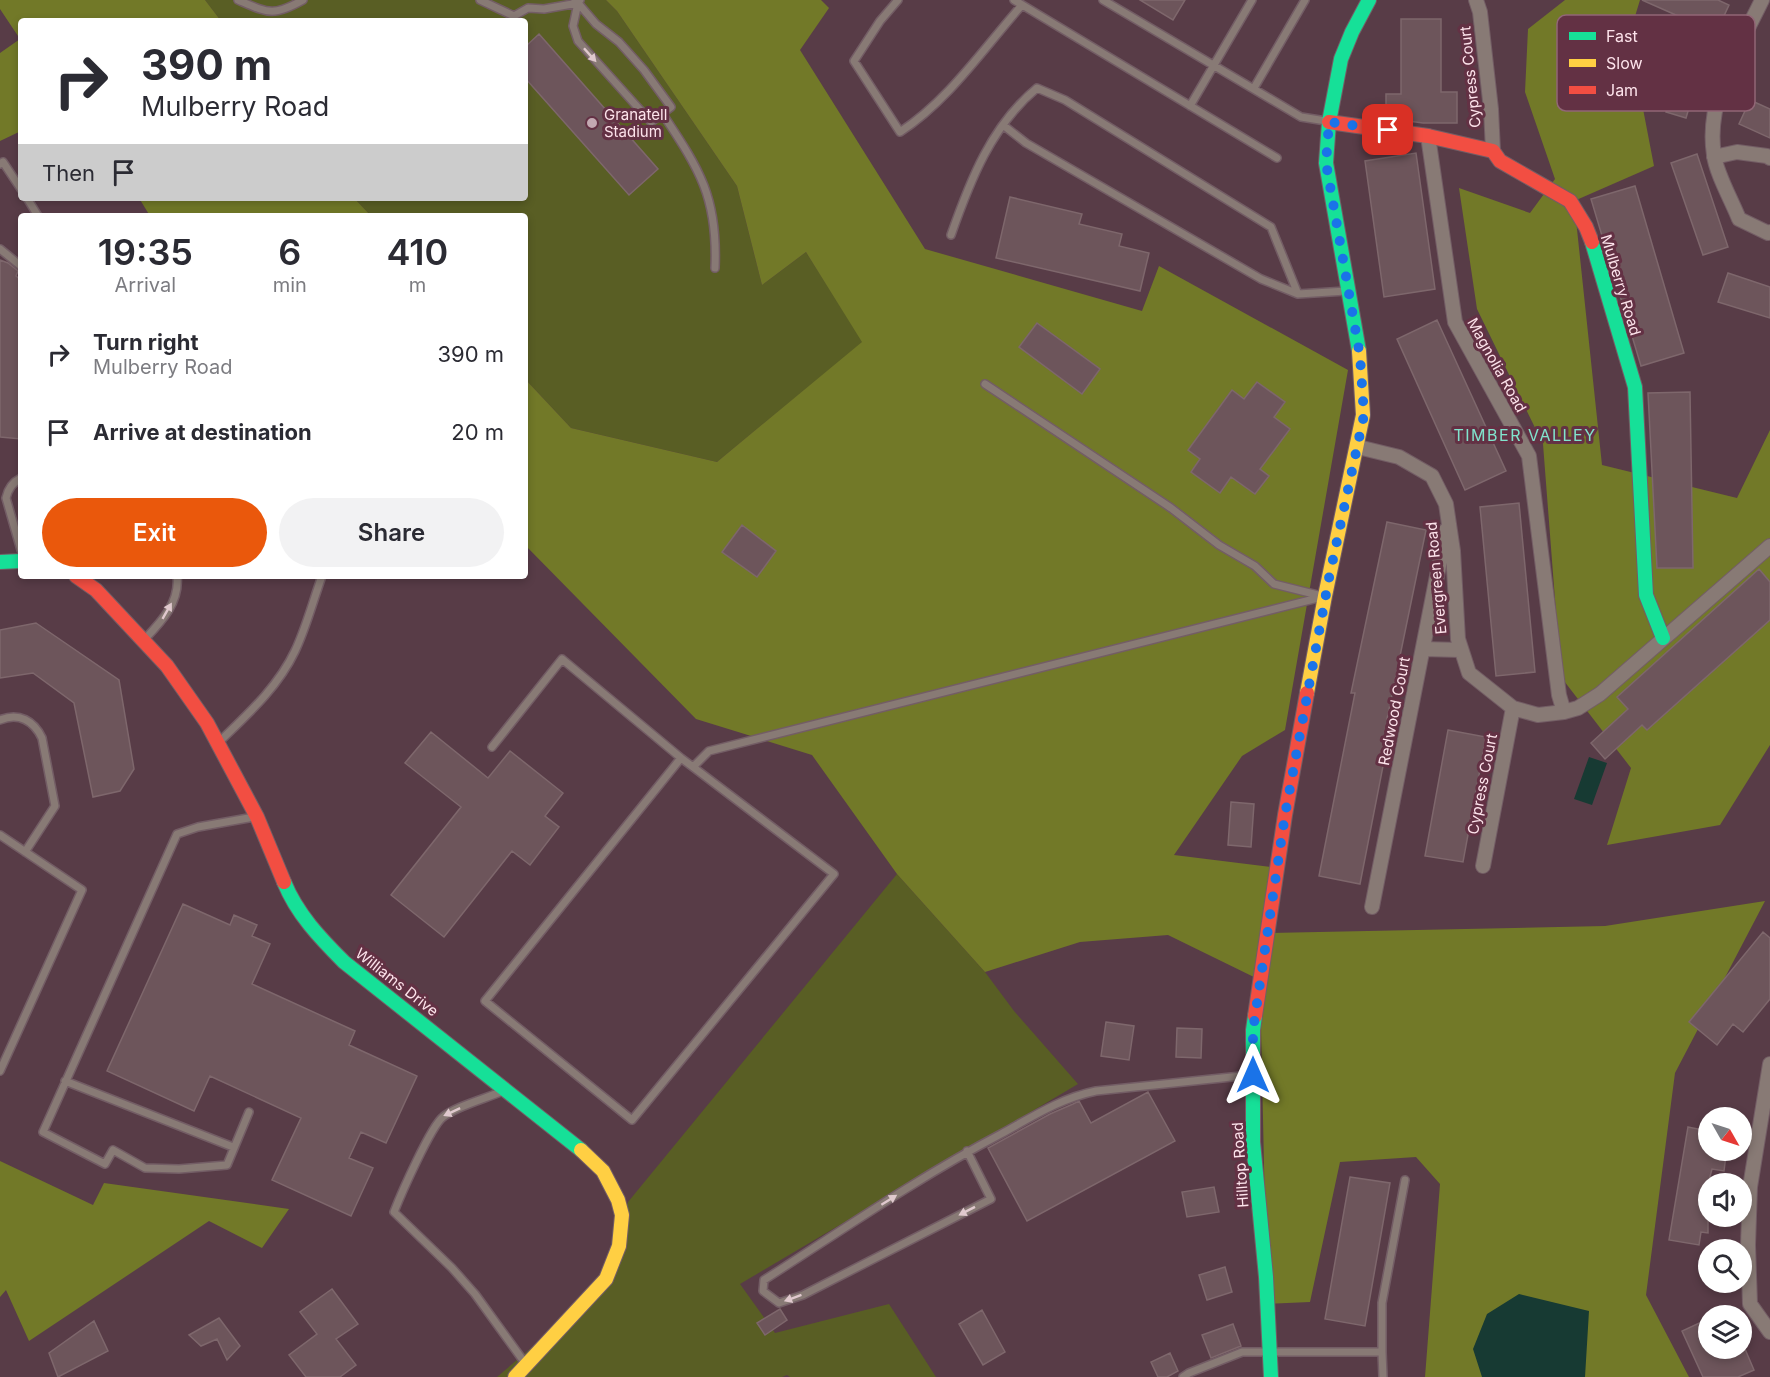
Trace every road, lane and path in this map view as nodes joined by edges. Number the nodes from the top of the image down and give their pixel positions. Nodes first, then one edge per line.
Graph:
1 (238, 0) edge
2 (303, 0) edge
3 (480, 0) edge
4 (898, 0) edge
5 (1014, 0) edge
6 (1103, 0) edge
7 (1252, 0) edge
8 (1305, 0) edge
9 (1369, 0) edge
10 (1476, 0) edge
11 (1762, 0) edge
12 (578, 1) edge
13 (1022, 5) junction
14 (1755, 15) edge
15 (1214, 64) junction
16 (1254, 88) junction
17 (1190, 106) junction
18 (1714, 111) edge
19 (662, 113) junction
20 (1329, 122) junction
21 (1003, 125) junction
22 (1428, 136) junction
23 (1493, 151) junction
24 (1714, 157) junction
25 (1277, 158) dead end
26 (1770, 158) edge
27 (2, 163) edge
28 (18, 185) edge
29 (1770, 232) edge
30 (951, 236) dead end
31 (0, 249) edge
32 (18, 264) edge
33 (715, 268) dead end
34 (1348, 291) junction
35 (1298, 294) junction
36 (985, 384) dead end
37 (1358, 447) junction
38 (18, 480) edge
39 (1448, 522) junction
40 (18, 540) edge
41 (1770, 546) edge
42 (18, 561) edge
43 (0, 562) edge
44 (80, 579) edge
45 (177, 579) edge
46 (321, 579) edge
47 (1325, 596) junction
48 (1663, 638) junction
49 (144, 641) junction
50 (1423, 649) junction
51 (1460, 650) junction
52 (1513, 708) junction
53 (1564, 712) junction
54 (0, 720) edge
55 (218, 742) junction
56 (492, 747) dead end
57 (681, 758) junction
58 (693, 767) junction
59 (257, 817) junction
60 (0, 835) edge
61 (25, 852) junction
62 (1483, 866) dead end
63 (1372, 908) dead end
64 (1770, 1064) edge
65 (0, 1071) edge
66 (1253, 1075) junction
67 (65, 1081) junction
68 (506, 1089) junction
69 (249, 1112) dead end
70 (233, 1147) junction
71 (967, 1151) junction
72 (1405, 1180) dead end
73 (1770, 1332) edge
74 (1271, 1351) junction
75 (1382, 1352) junction
76 (526, 1365) junction
77 (515, 1377) edge
78 (1183, 1377) edge
79 (1271, 1377) edge
80 (1383, 1377) edge

1 - 2 lane
3 - 12 lane
4 - 13 lane
5 - 13 lane
6 - 15 lane
7 - 15 lane
8 - 16 lane
9 - 20 street, Hilltop Road
10 - 23 street, Cypress Court
11 - 14 street
12 - 19 lane
12 -> 19 lane
13 - 17 lane
15 - 16 lane
15 - 17 lane
16 - 20 lane
17 - 25 lane
18 - 24 street
19 - 33 lane
20 - 22 street, Mulberry Road
20 - 34 street, Hilltop Road
21 - 30 lane
21 - 35 lane
21 - 35 lane
22 - 23 street, Mulberry Road
22 - 53 street, Magnolia Road
23 - 48 street, Mulberry Road
24 - 26 street
24 - 29 street
27 - 28 lane
31 - 32 lane
34 - 35 lane
34 - 37 street, Hilltop Road
36 - 47 lane
37 - 39 street, Evergreen Road
37 - 47 street, Hilltop Road
38 - 40 lane
39 - 50 street, Redwood Court
39 - 51 street, Evergreen Road
41 - 48 street, Evergreen Road
42 - 43 street
44 - 49 street, Williams Drive
49 -> 45 lane
46 - 55 lane
47 - 58 lane
47 - 66 street, Hilltop Road
48 - 53 street, Evergreen Road
49 - 55 street, Williams Drive
50 - 51 street
50 - 63 street, Redwood Court
51 - 52 street, Evergreen Road
52 - 53 street, Evergreen Road
52 - 62 street, Cypress Court
54 - 61 lane
55 - 59 street, Williams Drive
56 - 57 lane
57 - 58 lane
57 - 58 lane
59 - 67 lane
59 - 68 street, Williams Drive
60 - 61 lane
61 - 65 lane
64 - 73 street
66 - 71 lane
66 - 74 street, Hilltop Road
67 - 70 lane
67 - 70 lane
68 - 76 street, Williams Drive
68 -> 76 lane
69 - 70 lane
71 -> 71 lane
72 - 75 lane
74 - 75 lane
74 - 78 lane
74 - 79 street, Hilltop Road
75 - 80 lane
76 - 77 street, Williams Drive

